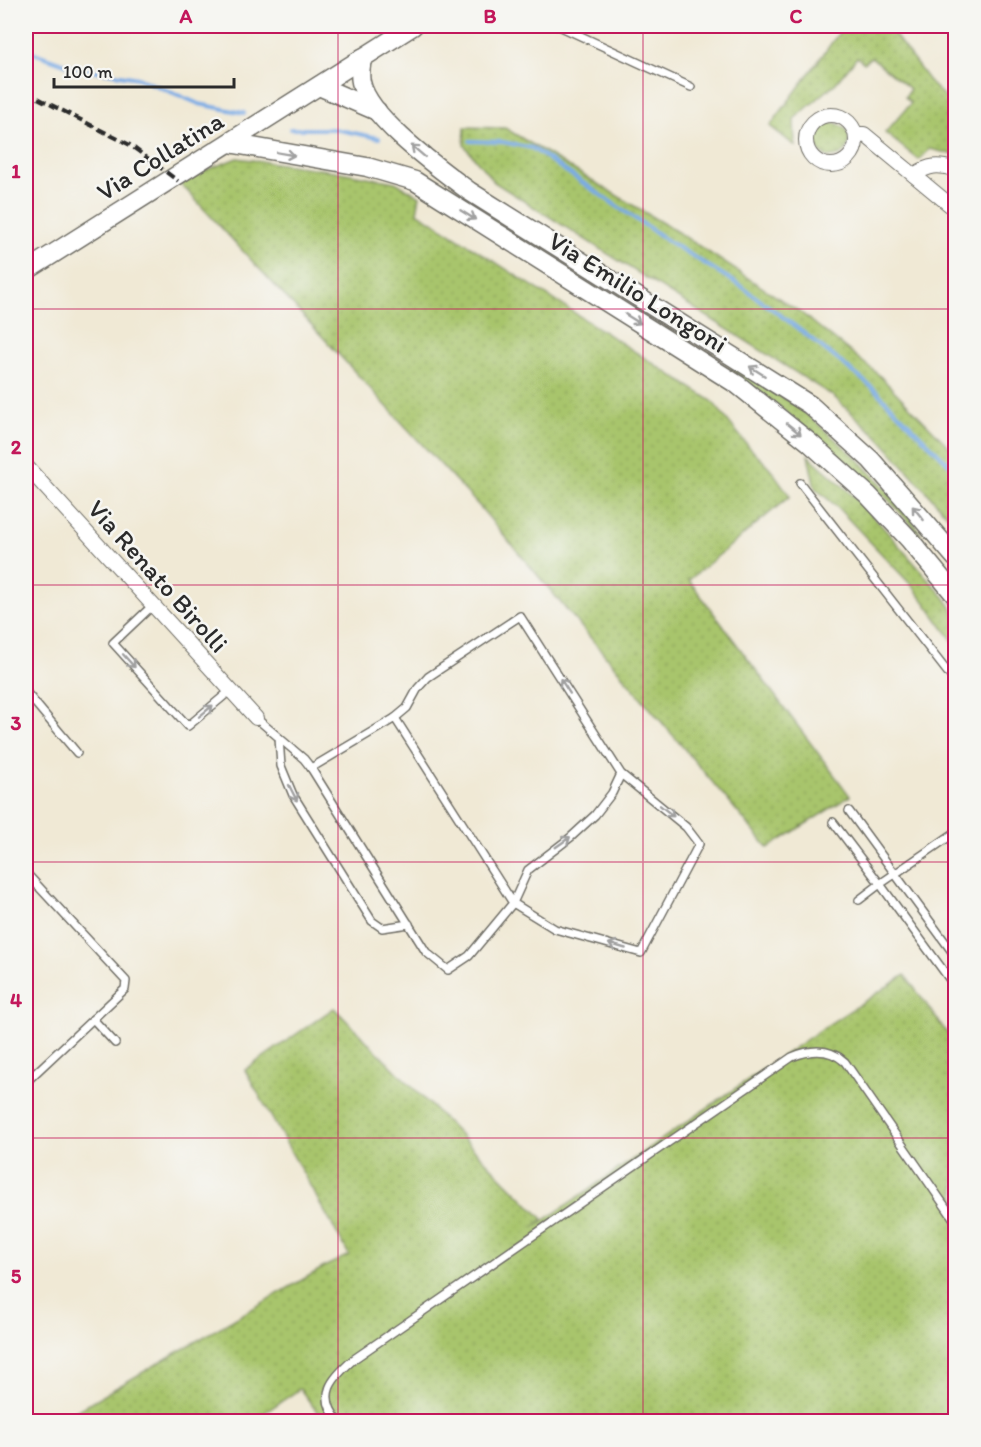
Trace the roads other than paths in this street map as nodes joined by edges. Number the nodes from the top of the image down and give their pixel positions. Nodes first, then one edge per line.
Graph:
1 (413, 26) edge
2 (559, 26) edge
3 (579, 26) edge
4 (574, 33) junction
5 (362, 58) junction
6 (319, 86) junction
7 (691, 87) dead end
8 (377, 111) junction
9 (856, 134) dead end
10 (229, 143) junction
11 (956, 170) edge
12 (914, 175) junction
13 (956, 210) edge
14 (26, 272) edge
15 (26, 467) edge
16 (800, 483) dead end
17 (956, 558) edge
18 (956, 596) edge
19 (152, 606) junction
20 (956, 683) edge
21 (231, 690) junction
22 (26, 693) edge
23 (256, 718) joint
24 (395, 718) junction
25 (279, 738) junction
26 (77, 753) dead end
27 (311, 768) junction
28 (621, 774) junction
29 (849, 811) dead end
30 (833, 822) dead end
31 (956, 832) edge
32 (26, 873) edge
33 (895, 874) junction
34 (880, 884) junction
35 (859, 900) dead end
36 (513, 903) junction
37 (409, 924) junction
38 (956, 957) edge
39 (956, 988) edge
40 (93, 1019) junction
41 (115, 1044) dead end
42 (26, 1082) edge
43 (956, 1222) edge
44 (339, 1422) edge

1 - 5 street, Via Collatina
2 - 4 lane
3 - 4 lane
4 - 7 lane
5 - 6 street, Via Collatina
5 - 8 street, Via Emilio Longoni
6 - 8 street
6 - 10 street, Via Collatina
17 -> 8 street, Via Emilio Longoni
9 - 12 street
10 - 14 street, Via Collatina
10 -> 18 street, Via Emilio Longoni
11 - 12 street
12 - 13 street
15 - 19 street, Via Renato Birolli
16 - 20 lane
19 - 21 street, Via Renato Birolli
19 -> 21 lane
21 - 23 street, Via Renato Birolli
22 - 26 lane
23 - 25 lane
24 - 27 lane
28 -> 24 lane
24 - 36 lane
25 - 27 lane
25 -> 37 lane
27 - 37 lane
36 -> 28 lane
28 -> 36 lane
29 - 33 lane
30 - 34 lane
31 - 33 lane
32 - 40 lane
33 - 34 lane
33 - 38 lane
34 - 35 lane
34 - 39 lane
36 - 37 lane
40 - 41 lane
40 - 42 lane
43 - 44 lane

